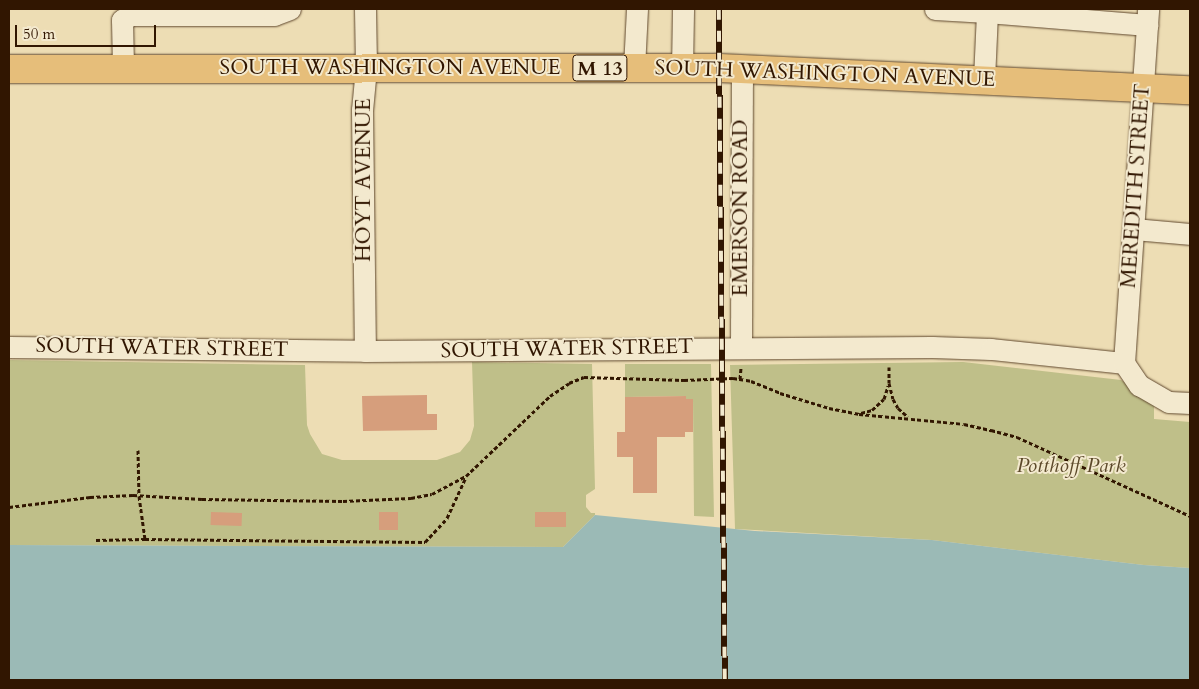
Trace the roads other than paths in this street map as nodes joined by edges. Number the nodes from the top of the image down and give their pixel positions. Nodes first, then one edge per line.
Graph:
1 (290, 9) edge
2 (365, 9) edge
3 (637, 9) edge
4 (683, 9) edge
5 (935, 9) edge
6 (987, 12) junction
7 (1148, 17) edge
8 (123, 67) junction
9 (366, 68) junction
10 (634, 68) junction
11 (682, 68) junction
12 (742, 68) junction
13 (9, 69) edge
14 (984, 80) junction
15 (1142, 87) junction
16 (1190, 90) edge
17 (1133, 229) junction
18 (1190, 234) edge
19 (9, 347) edge
20 (741, 348) junction
21 (365, 351) junction
22 (1124, 363) junction
23 (1190, 403) edge

1 - 8 street
2 - 9 street, HOYT AVENUE
3 - 10 street
4 - 11 street
5 - 6 street
6 - 7 street
6 - 14 street
7 - 15 street, MEREDITH STREET
8 - 9 main road, SOUTH WASHINGTON AVENUE / M 13
8 - 13 main road, SOUTH WASHINGTON AVENUE / M 13
9 - 10 main road, SOUTH WASHINGTON AVENUE / M 13
9 - 21 street, HOYT AVENUE
10 - 11 main road, SOUTH WASHINGTON AVENUE / M 13
11 - 12 main road, SOUTH WASHINGTON AVENUE / M 13
12 - 14 main road, SOUTH WASHINGTON AVENUE / M 13
12 - 20 street, EMERSON ROAD
14 - 15 main road, SOUTH WASHINGTON AVENUE / M 13
15 - 16 main road, SOUTH WASHINGTON AVENUE / M 13
15 - 17 street, MEREDITH STREET
17 - 18 street
17 - 22 street, MEREDITH STREET
19 - 21 street, SOUTH WATER STREET
20 - 21 street, SOUTH WATER STREET
20 - 22 street, SOUTH WATER STREET
22 - 23 street

